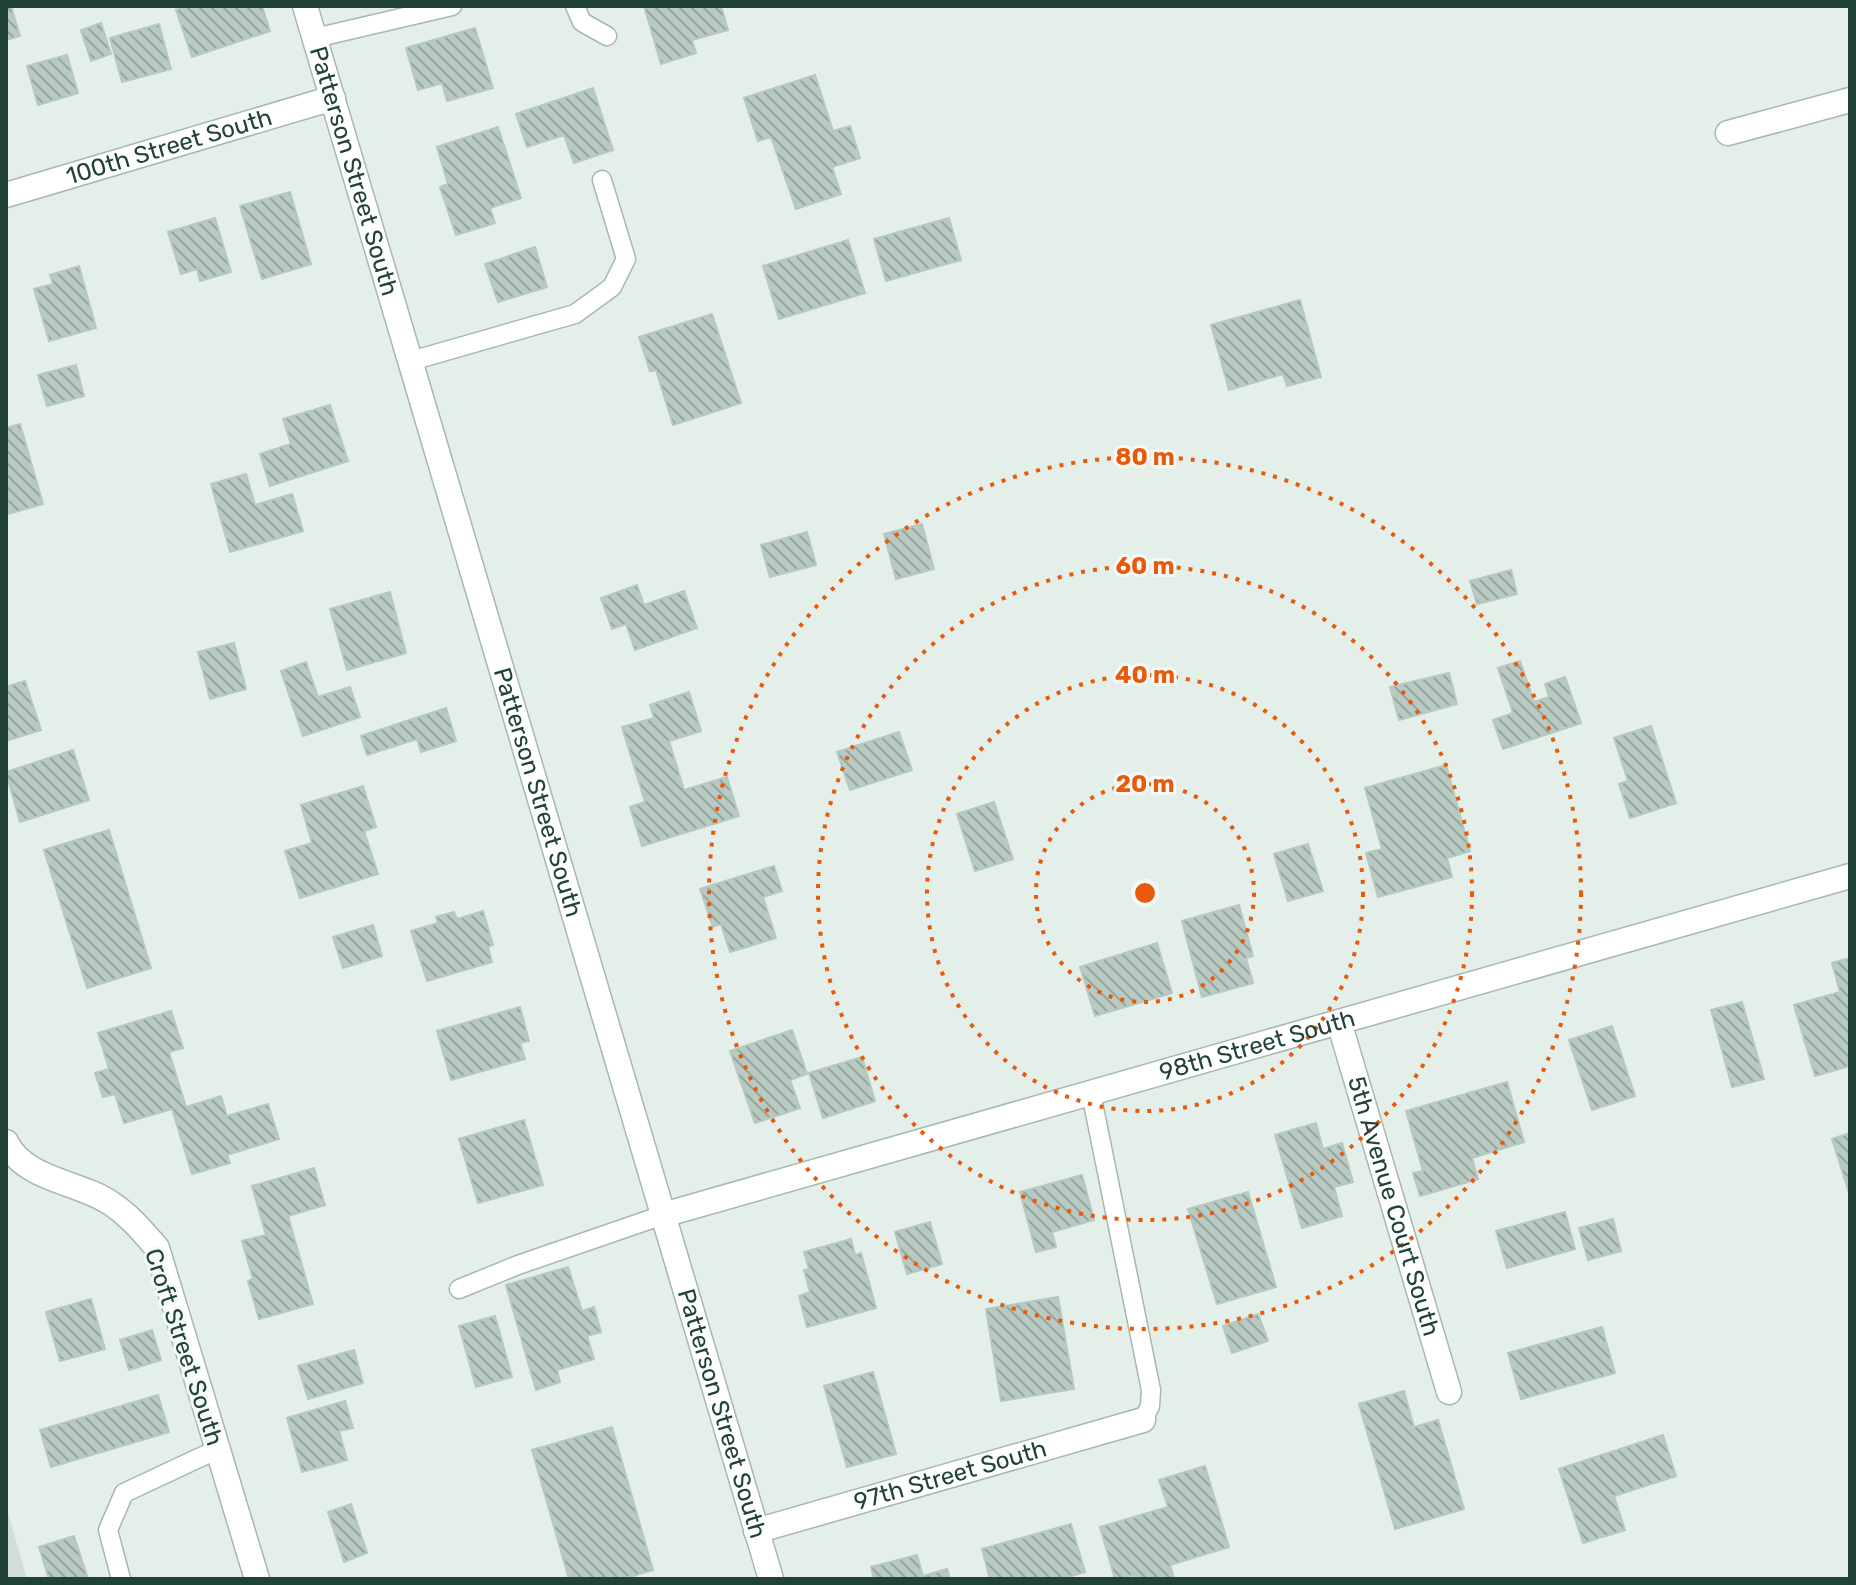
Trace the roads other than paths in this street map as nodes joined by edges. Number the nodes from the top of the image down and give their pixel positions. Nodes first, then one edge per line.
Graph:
1 (305, 6) edge
2 (452, 6) edge
3 (575, 6) edge
4 (607, 36) dead end
5 (315, 38) junction
6 (333, 98) junction
7 (1850, 100) edge
8 (1728, 133) dead end
9 (602, 180) dead end
10 (6, 195) edge
11 (411, 361) junction
12 (1850, 876) edge
13 (1339, 1022) junction
14 (1091, 1093) junction
15 (6, 1142) edge
16 (663, 1215) junction
17 (459, 1289) dead end
18 (1449, 1392) dead end
19 (1143, 1420) joint
20 (218, 1449) junction
21 (756, 1531) junction
22 (121, 1579) edge
23 (257, 1579) edge
24 (771, 1579) edge

1 - 5 street, Patterson Street South
2 - 5 lane
3 - 4 lane
5 - 6 street, Patterson Street South
6 - 10 street, 100th Street South
6 - 11 street, Patterson Street South
7 - 8 street
9 - 11 lane
11 - 16 street, Patterson Street South
12 - 13 street, 98th Street South
13 - 14 street, 98th Street South
13 - 18 street, 5th Avenue Court South
14 - 16 street, 98th Street South
14 - 19 lane
15 - 20 street, Croft Street South
16 - 17 lane
16 - 21 street, Patterson Street South
19 - 21 street, 97th Street South
20 - 22 lane
20 - 23 street, Croft Street South
21 - 24 street, Patterson Street South

